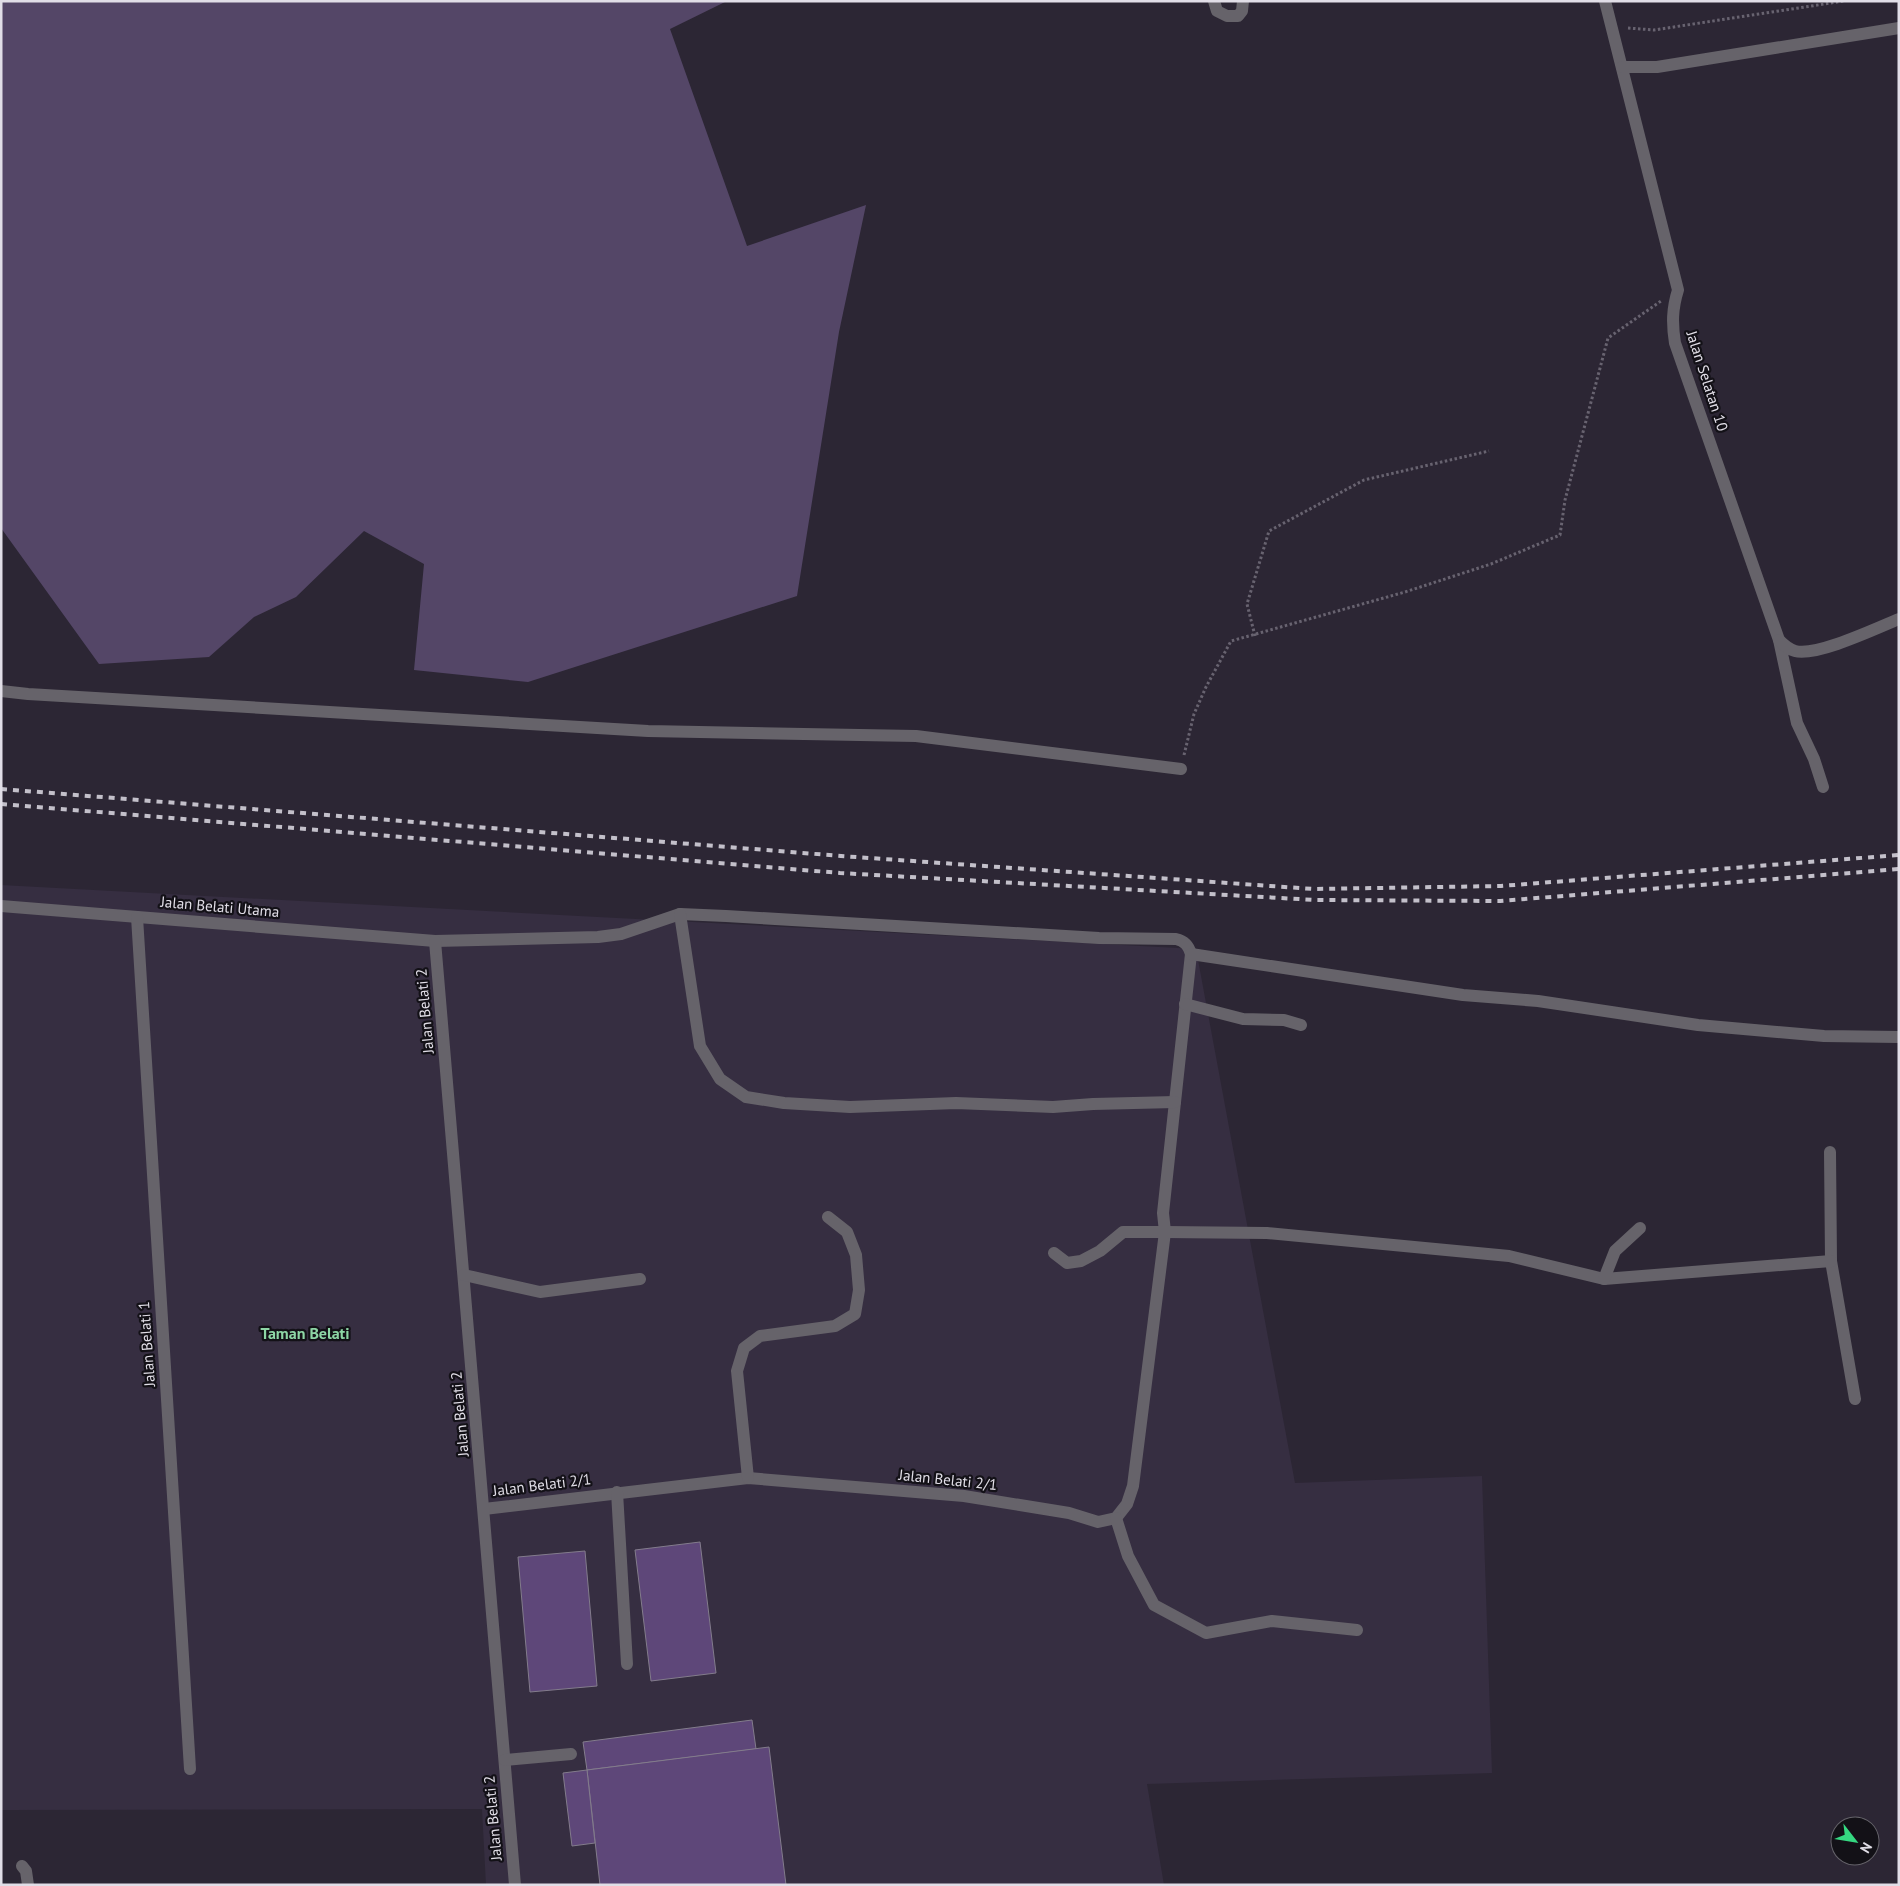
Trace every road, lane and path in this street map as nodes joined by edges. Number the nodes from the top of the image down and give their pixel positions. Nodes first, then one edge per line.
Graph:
1 (1214, 1) edge
2 (1243, 1) edge
3 (1605, 1) edge
4 (1844, 1) edge
5 (1612, 27) junction
6 (1899, 28) edge
7 (1622, 67) junction
8 (1678, 290) junction
9 (1490, 451) dead end
10 (1899, 619) edge
11 (1254, 636) junction
12 (1779, 640) junction
13 (1, 691) edge
14 (1181, 768) joint
15 (1823, 787) dead end
16 (1, 906) edge
17 (680, 914) junction
18 (137, 917) junction
19 (435, 941) junction
20 (1191, 954) junction
21 (1185, 1004) junction
22 (1301, 1024) dead end
23 (1899, 1037) edge
24 (1175, 1102) junction
25 (1830, 1152) dead end
26 (828, 1217) dead end
27 (1640, 1228) dead end
28 (1165, 1232) junction
29 (1054, 1253) dead end
30 (1830, 1261) junction
31 (464, 1275) junction
32 (1604, 1279) junction
33 (640, 1280) dead end
34 (1855, 1399) dead end
35 (748, 1478) junction
36 (617, 1492) junction
37 (484, 1509) junction
38 (1116, 1518) junction
39 (1357, 1630) dead end
40 (627, 1664) dead end
41 (571, 1754) dead end
42 (505, 1760) junction
43 (190, 1769) dead end
44 (22, 1866) dead end
45 (28, 1885) edge
46 (514, 1885) edge

1 - 2 street
3 - 5 street, Jalan Selatan 10
4 - 5 path
5 - 7 street, Jalan Selatan 10
6 - 7 street
7 - 8 street, Jalan Selatan 10
8 - 11 path
8 - 12 street, Jalan Selatan 10
9 - 11 path
10 - 12 street
11 - 14 path
12 - 15 street, Jalan Selatan 10
13 - 14 street
16 - 18 street, Jalan Belati Utama
17 - 19 street, Jalan Belati Utama
17 - 20 street
17 - 24 street
18 - 19 street, Jalan Belati Utama
18 - 43 street, Jalan Belati 1
19 - 31 street, Jalan Belati 2
20 - 21 street
20 - 23 street
21 - 22 street
21 - 24 street
24 - 28 street
25 - 30 street
26 - 35 street
27 - 32 street
28 - 29 street
28 - 32 street
28 - 38 street
30 - 32 street
30 - 34 street
31 - 33 street
31 - 37 street, Jalan Belati 2
35 - 36 street, Jalan Belati 2/1
35 - 38 street, Jalan Belati 2/1
36 - 37 street, Jalan Belati 2/1
36 - 40 street
37 - 42 street, Jalan Belati 2
38 - 39 street
41 - 42 street
42 - 46 street, Jalan Belati 2
44 - 45 street

